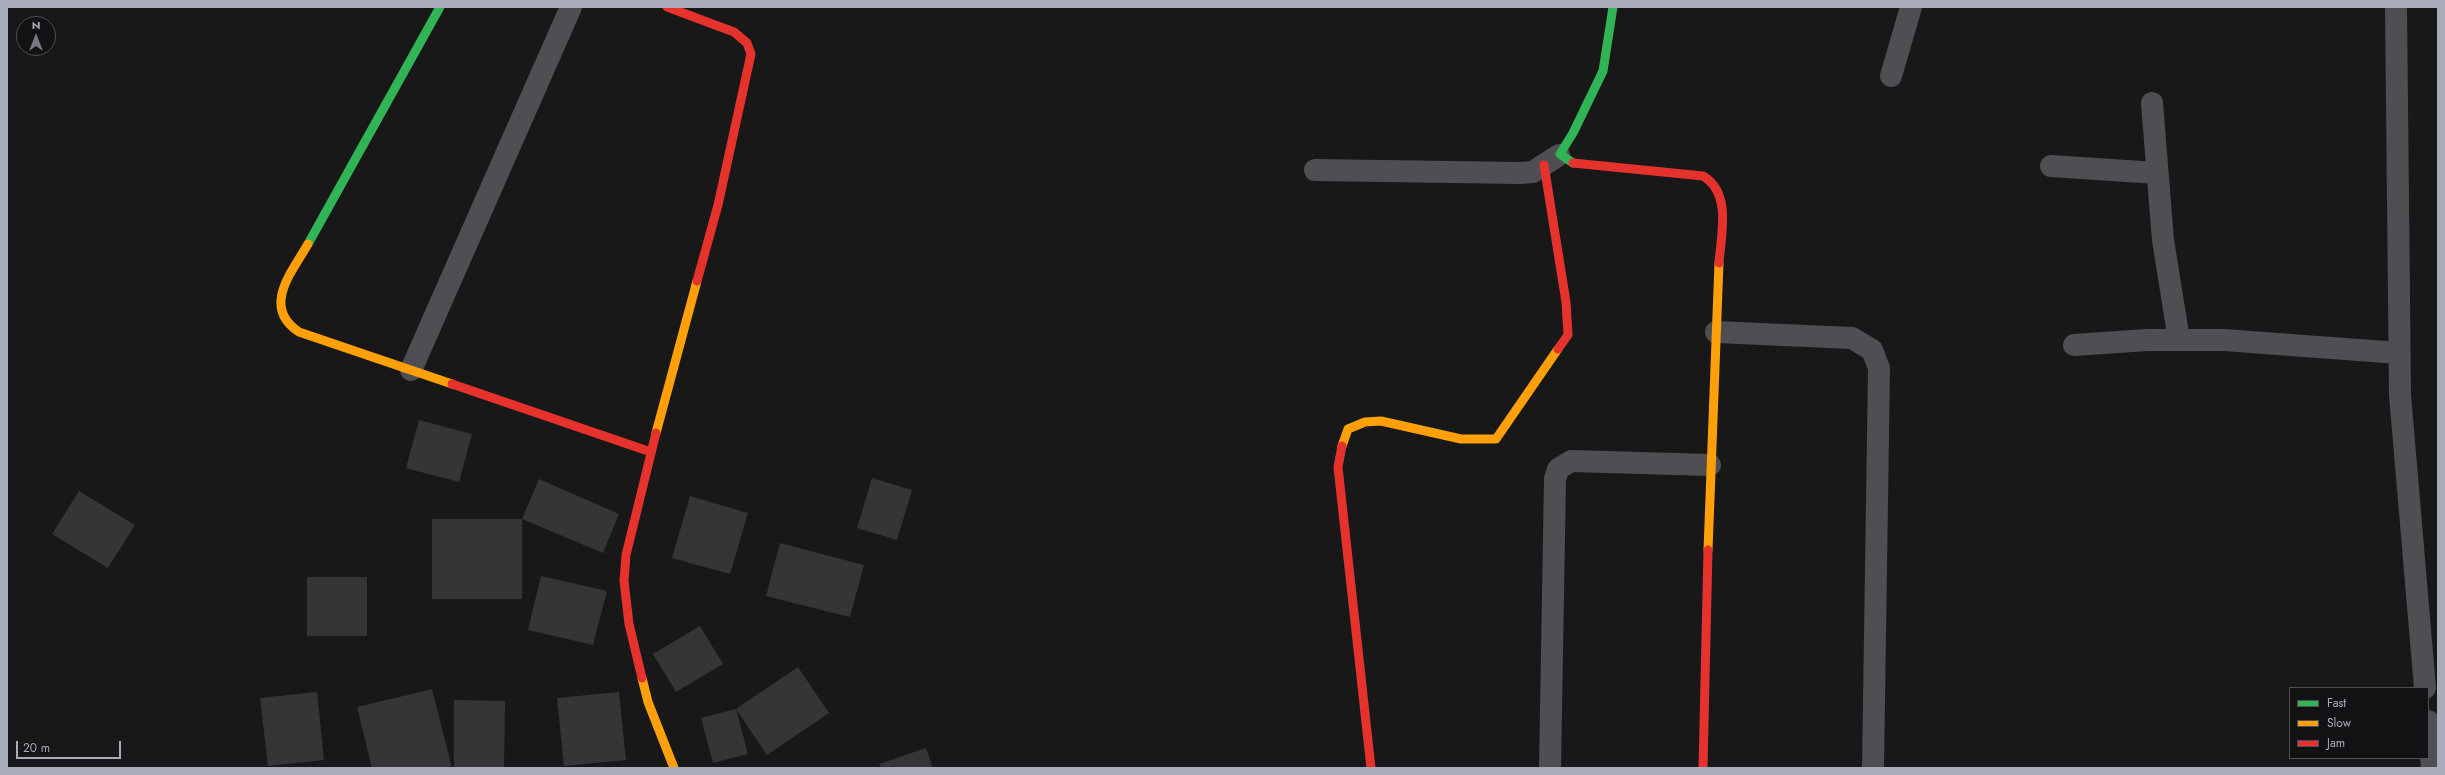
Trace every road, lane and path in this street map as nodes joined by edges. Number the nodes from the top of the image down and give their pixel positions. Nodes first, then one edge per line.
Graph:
1 (440, 7) edge
2 (571, 7) edge
3 (667, 7) edge
4 (1613, 7) edge
5 (1911, 7) edge
6 (2396, 7) edge
7 (1890, 76) dead end
8 (2152, 103) dead end
9 (1552, 160) junction
10 (2051, 166) dead end
11 (1315, 170) dead end
12 (2157, 173) junction
13 (1716, 332) junction
14 (2179, 340) junction
15 (2074, 345) dead end
16 (2399, 353) junction
17 (411, 370) junction
18 (651, 452) junction
19 (1710, 465) junction
20 (2425, 687) edge
21 (2429, 733) edge
22 (674, 768) edge
23 (1371, 768) edge
24 (1550, 768) edge
25 (1703, 768) edge
26 (1873, 768) edge
27 (2432, 768) edge

1 - 17 street
2 - 17 street
3 - 18 street
4 - 9 street
5 - 7 street
6 - 16 street
8 - 12 street
9 - 11 street
9 - 13 street
9 - 23 street
10 - 12 street
12 - 14 street
13 - 19 street
13 - 26 street
14 - 15 street
14 - 16 street
16 - 20 street
17 - 18 street
18 - 22 street
19 - 24 street
19 - 25 street
21 - 27 street

